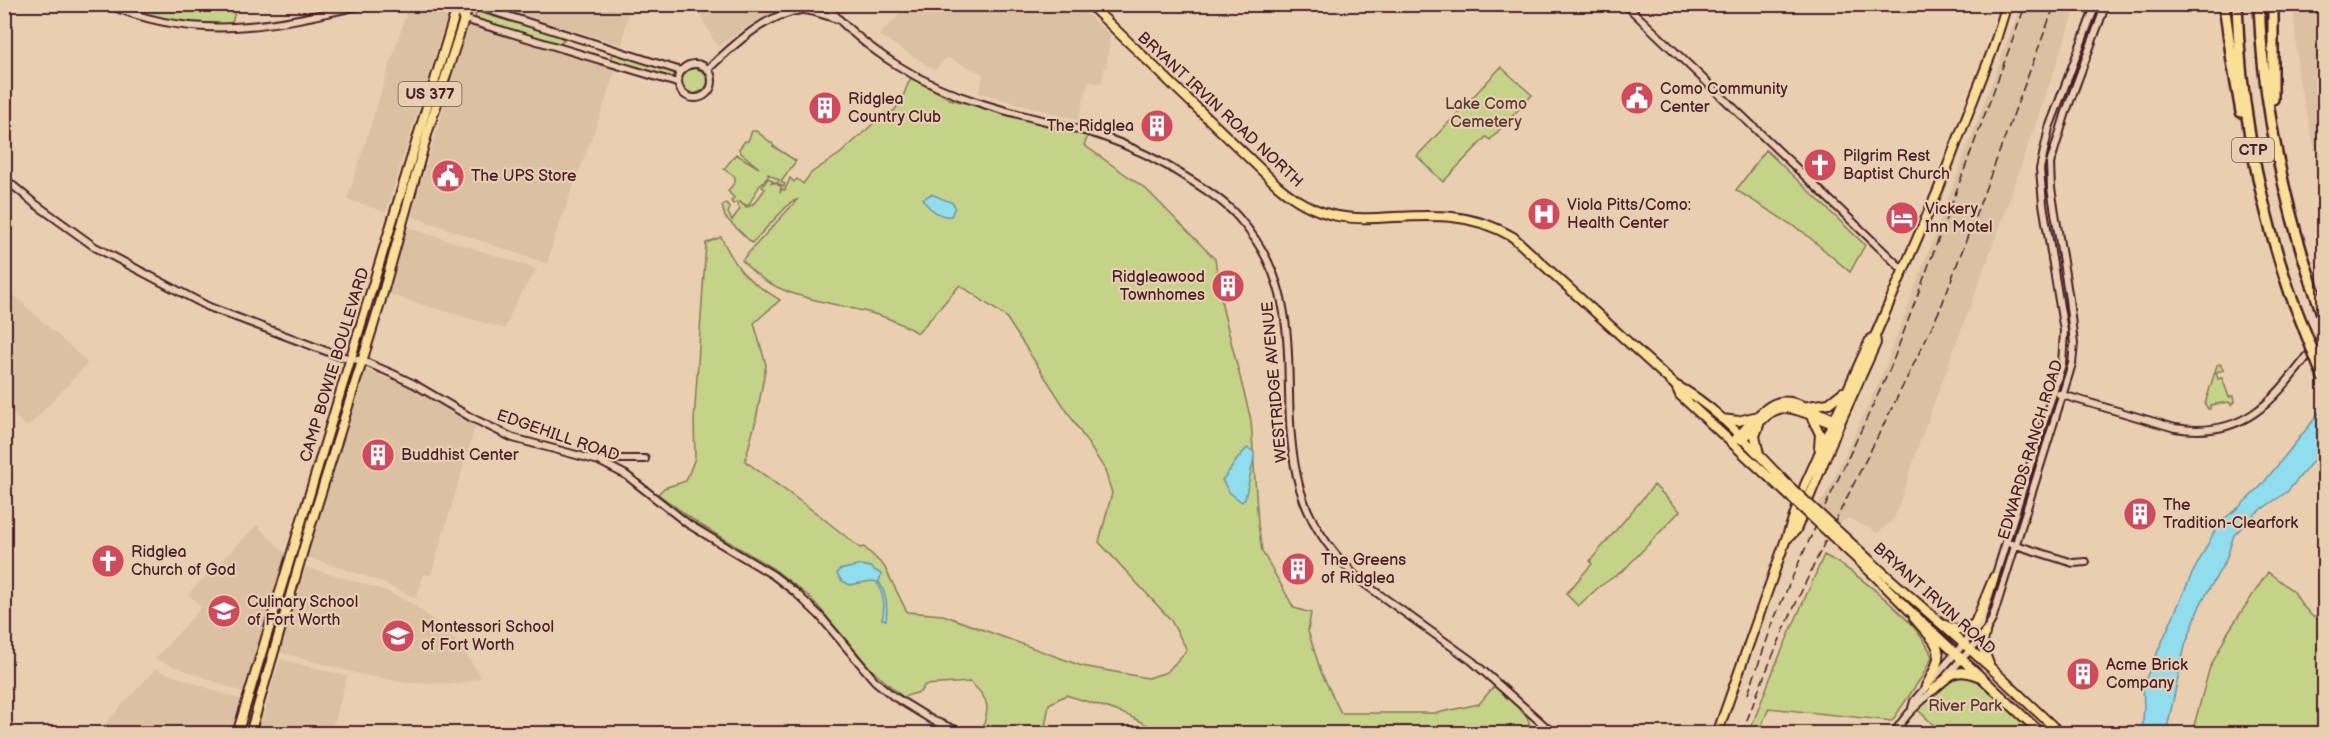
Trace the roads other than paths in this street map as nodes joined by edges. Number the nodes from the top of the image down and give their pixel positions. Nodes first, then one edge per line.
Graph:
1 (108, 4) edge
2 (368, 4) edge
3 (443, 4) edge
4 (469, 4) edge
5 (825, 4) edge
6 (1089, 4) edge
7 (1624, 4) edge
8 (2007, 4) edge
9 (2096, 4) edge
10 (2106, 4) edge
11 (2224, 4) edge
12 (2237, 4) edge
13 (2259, 4) edge
14 (2273, 4) edge
15 (457, 6) edge
16 (804, 7) edge
17 (464, 19) junction
18 (837, 20) junction
19 (708, 69) junction
20 (681, 71) junction
21 (677, 83) junction
22 (428, 102) junction
23 (2049, 128) junction
24 (428, 131) junction
25 (2060, 131) junction
26 (2274, 140) junction
27 (4, 178) edge
28 (2260, 191) junction
29 (1903, 270) junction
30 (2070, 309) junction
31 (2061, 311) junction
32 (2325, 319) edge
33 (2325, 335) edge
34 (1875, 336) junction
35 (349, 358) junction
36 (363, 361) junction
37 (2325, 380) edge
38 (1677, 386) junction
39 (1847, 387) junction
40 (2053, 392) junction
41 (2062, 395) junction
42 (1804, 405) junction
43 (1810, 414) junction
44 (1760, 418) junction
45 (1721, 419) junction
46 (1836, 423) junction
47 (1738, 441) junction
48 (1761, 458) junction
49 (645, 459) dead end
50 (321, 460) junction
51 (599, 461) junction
52 (332, 463) junction
53 (1811, 471) junction
54 (2029, 471) junction
55 (1786, 488) junction
56 (2031, 500) junction
57 (1788, 538) junction
58 (2006, 542) junction
59 (2016, 546) junction
60 (2086, 562) dead end
61 (1876, 571) junction
62 (1994, 578) junction
63 (1908, 609) junction
64 (1940, 622) junction
65 (1985, 633) junction
66 (1963, 645) junction
67 (264, 651) junction
68 (1970, 651) junction
69 (1956, 652) junction
70 (273, 653) junction
71 (1963, 659) junction
72 (1991, 668) junction
73 (1981, 677) junction
74 (1930, 688) junction
75 (249, 698) junction
76 (259, 701) junction
77 (1546, 726) junction
78 (237, 734) edge
79 (250, 734) edge
80 (966, 734) edge
81 (1548, 734) edge
82 (1554, 734) edge
83 (1717, 734) edge
84 (1894, 734) edge
85 (2042, 734) edge
86 (2061, 734) edge

1 - 2 street
3 - 15 street
4 - 15 street
4 - 17 main road, CAMP BOWIE BOULEVARD / US 377
4 - 20 street
5 - 18 street, WESTRIDGE AVENUE
6 - 38 main road, BRYANT IRVIN ROAD NORTH
7 - 29 street
8 - 29 main road
9 - 23 street, EDWARDS RANCH ROAD
10 - 25 street, EDWARDS RANCH ROAD
11 - 28 highway
12 - 28 highway, CTP
13 - 26 highway, CTP
14 - 26 highway
15 - 17 street
15 - 22 main road, CAMP BOWIE BOULEVARD / US 377
16 - 18 street
16 - 19 street
17 - 21 street
17 - 24 main road, CAMP BOWIE BOULEVARD / US 377
18 - 77 street, WESTRIDGE AVENUE
19 - 20 street
19 - 21 street
20 - 21 street
22 - 24 main road
22 - 35 main road, CAMP BOWIE BOULEVARD / US 377
23 - 25 street
23 - 31 street, EDWARDS RANCH ROAD
24 - 36 main road, CAMP BOWIE BOULEVARD / US 377
25 - 30 street, EDWARDS RANCH ROAD
26 - 32 highway, CTP
27 - 35 street, EDGEHILL ROAD
28 - 37 highway, CTP, bridge
29 - 34 main road
30 - 31 street
30 - 41 street, EDWARDS RANCH ROAD
31 - 40 street, EDWARDS RANCH ROAD
33 - 41 street
34 - 39 main road
34 - 46 main road
35 - 36 street, EDGEHILL ROAD
35 - 50 main road, CAMP BOWIE BOULEVARD / US 377
36 - 51 street, EDGEHILL ROAD
36 - 52 main road, CAMP BOWIE BOULEVARD / US 377
38 - 45 main road, BRYANT IRVIN ROAD NORTH
38 - 47 main road, BRYANT IRVIN ROAD NORTH
39 - 42 main road
39 - 46 main road
40 - 41 street
40 - 54 street, EDWARDS RANCH ROAD
41 - 56 street, EDWARDS RANCH ROAD
42 - 44 main road
42 - 46 main road
43 - 44 main road
43 - 46 main road
43 - 53 main road
44 - 45 main road
44 - 47 main road
44 - 48 main road
45 - 47 main road, BRYANT IRVIN ROAD NORTH
46 - 53 main road
46 - 57 main road
47 - 48 main road, BRYANT IRVIN ROAD NORTH
47 - 55 main road, BRYANT IRVIN ROAD NORTH
48 - 55 main road, BRYANT IRVIN ROAD NORTH
49 - 51 street
50 - 52 main road
50 - 67 main road, CAMP BOWIE BOULEVARD / US 377
51 - 80 street, EDGEHILL ROAD
52 - 70 main road, CAMP BOWIE BOULEVARD / US 377
53 - 57 main road
54 - 56 street
54 - 58 street, EDWARDS RANCH ROAD
55 - 61 main road, BRYANT IRVIN ROAD, bridge
56 - 59 street, EDWARDS RANCH ROAD
57 - 83 main road
58 - 59 street
58 - 62 street, EDWARDS RANCH ROAD
59 - 60 street
59 - 65 street, EDWARDS RANCH ROAD
61 - 63 main road, BRYANT IRVIN ROAD
61 - 64 main road, BRYANT IRVIN ROAD
62 - 64 main road
62 - 66 street, EDWARDS RANCH ROAD
63 - 69 main road, BRYANT IRVIN ROAD
63 - 74 main road
64 - 66 main road, BRYANT IRVIN ROAD
65 - 68 street, EDWARDS RANCH ROAD
65 - 72 main road
66 - 68 main road, BRYANT IRVIN ROAD
66 - 69 street, EDWARDS RANCH ROAD
67 - 70 main road
67 - 75 main road, CAMP BOWIE BOULEVARD / US 377
68 - 71 street, EDWARDS RANCH ROAD
68 - 72 main road, BRYANT IRVIN ROAD
69 - 71 main road, BRYANT IRVIN ROAD
69 - 74 street, EDWARDS RANCH ROAD
70 - 76 main road, CAMP BOWIE BOULEVARD / US 377
71 - 73 main road, BRYANT IRVIN ROAD
71 - 74 street, EDWARDS RANCH ROAD
72 - 86 main road, BRYANT IRVIN ROAD
73 - 74 main road
73 - 85 main road, BRYANT IRVIN ROAD
74 - 84 street
75 - 76 main road
75 - 78 main road, CAMP BOWIE BOULEVARD / US 377
76 - 79 main road, CAMP BOWIE BOULEVARD / US 377
77 - 81 street
77 - 82 street, WESTRIDGE AVENUE

